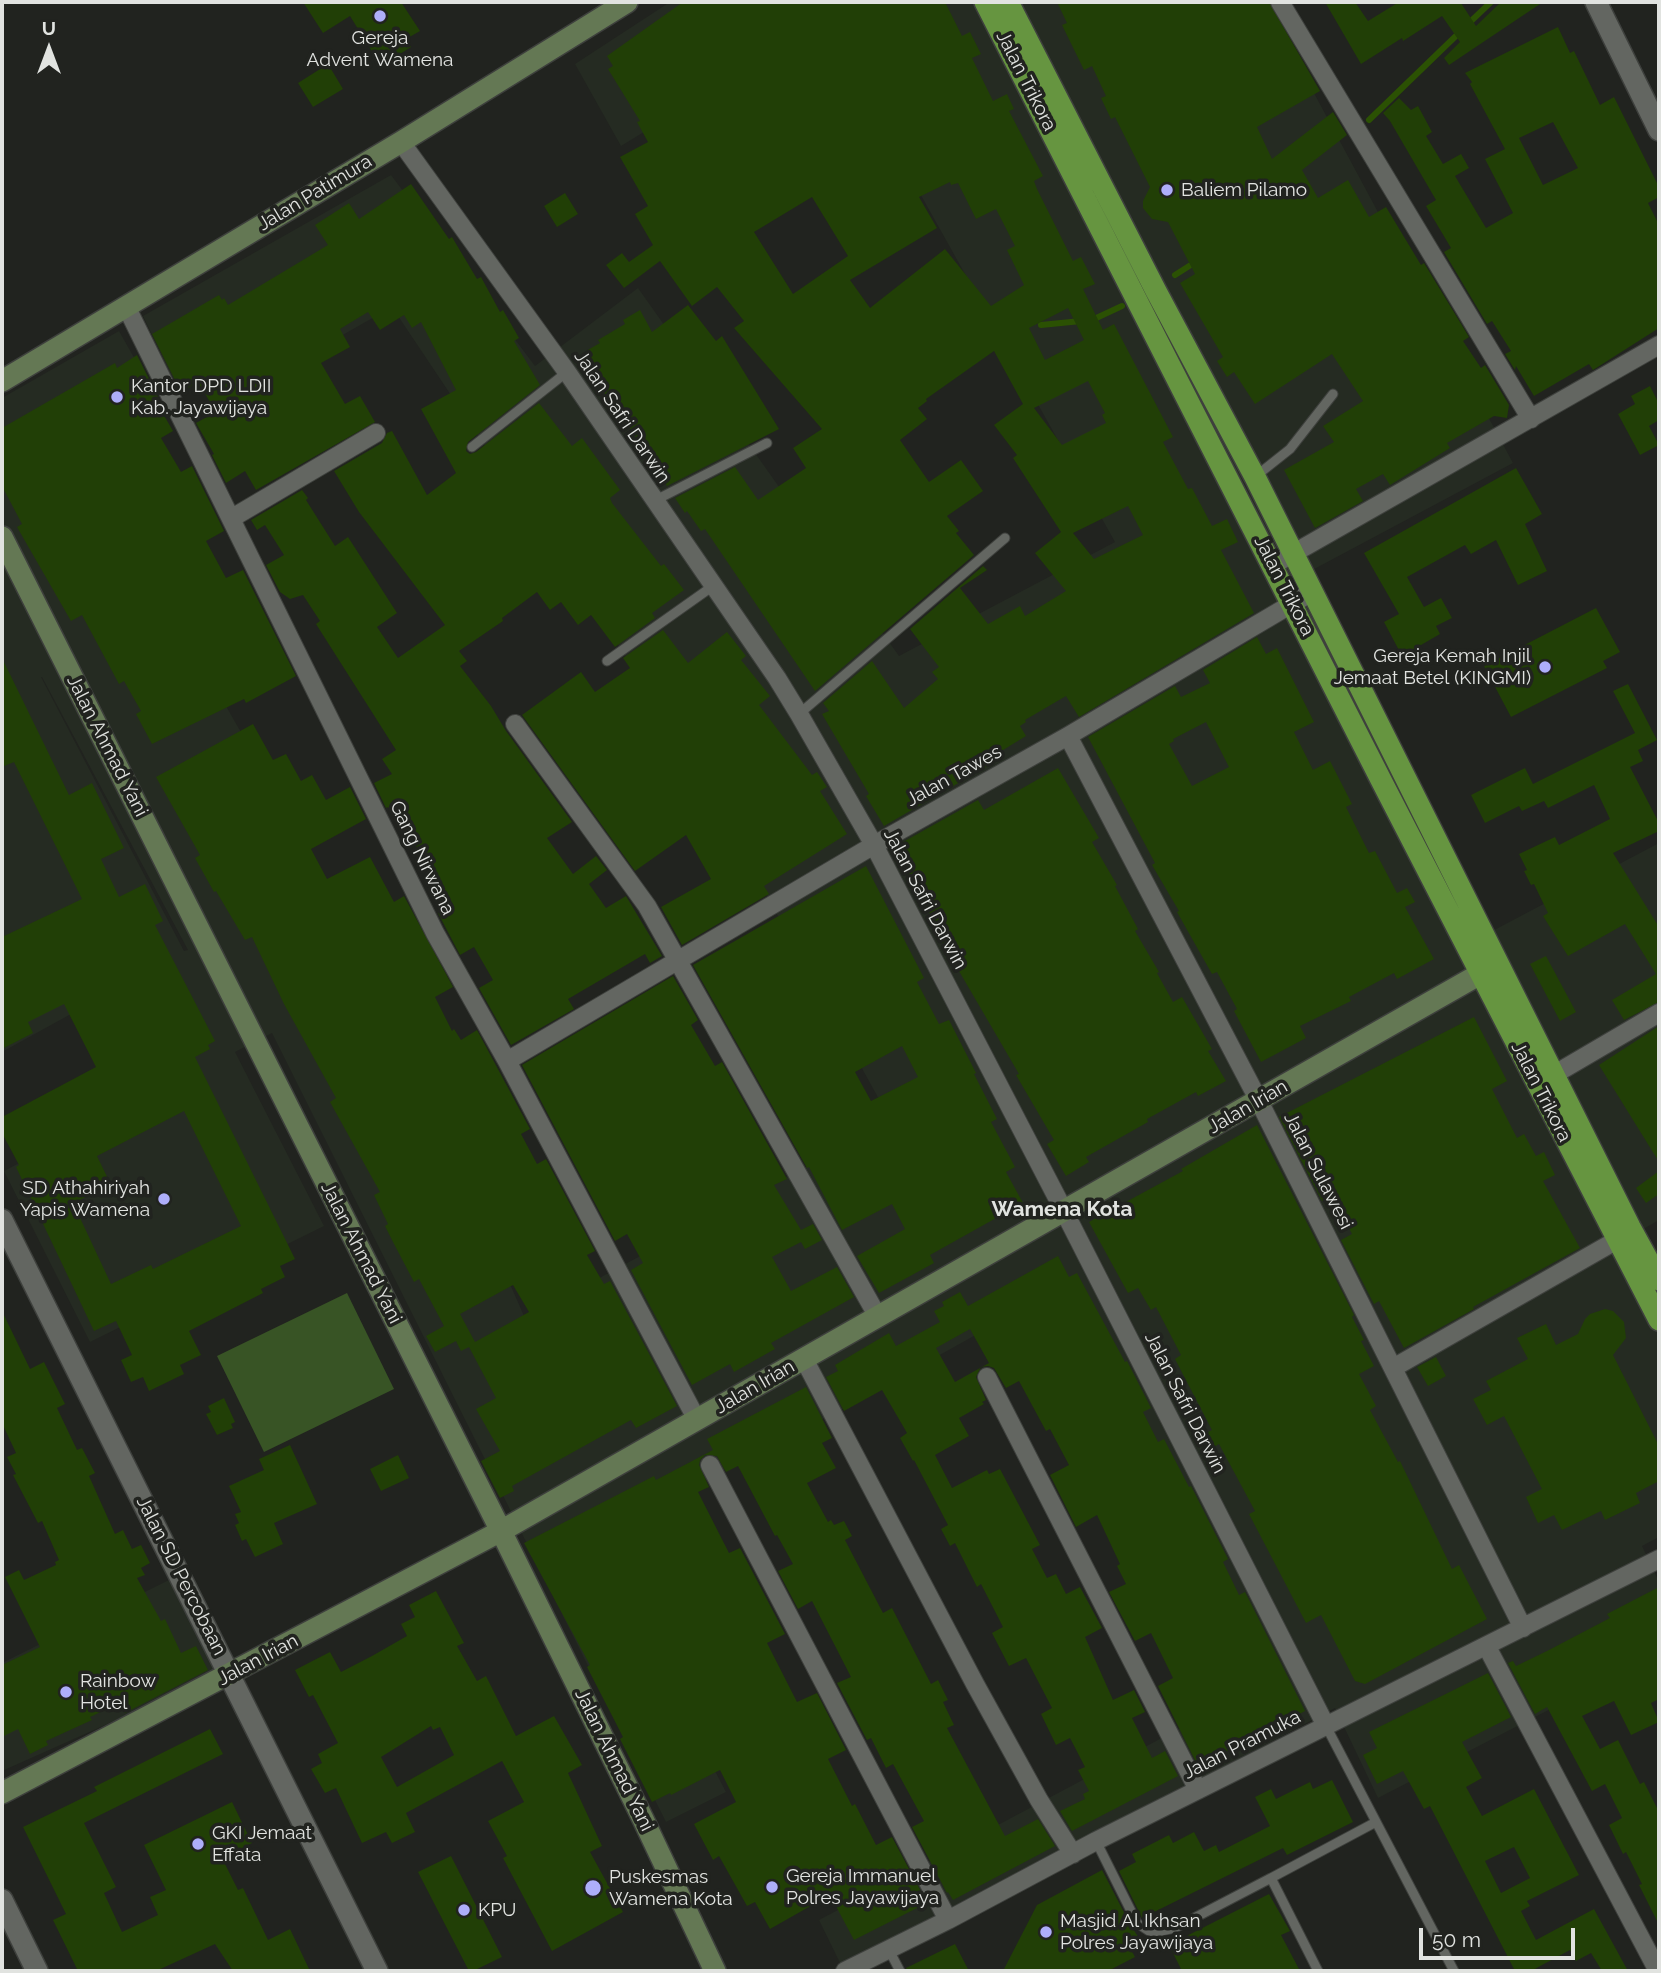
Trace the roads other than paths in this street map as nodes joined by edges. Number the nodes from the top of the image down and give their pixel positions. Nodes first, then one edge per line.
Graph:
1 (626, 2) edge
2 (985, 2) edge
3 (1008, 2) edge
4 (1280, 2) edge
5 (1596, 2) edge
6 (1659, 130) edge
7 (401, 142) junction
8 (1081, 188) junction
9 (1156, 292) junction
10 (126, 306) junction
11 (1659, 345) edge
12 (567, 372) junction
13 (2, 381) edge
14 (1332, 394) dead end
15 (1531, 419) junction
16 (376, 433) dead end
17 (767, 443) dead end
18 (472, 447) dead end
19 (1255, 477) junction
20 (654, 501) junction
21 (232, 518) junction
22 (2, 537) edge
23 (1005, 538) dead end
24 (1293, 555) junction
25 (1273, 565) junction
26 (713, 586) junction
27 (1312, 592) junction
28 (1293, 604) junction
29 (607, 661) dead end
30 (799, 714) junction
31 (514, 724) dead end
32 (1068, 736) junction
33 (1401, 770) junction
34 (1381, 780) junction
35 (874, 845) junction
36 (678, 960) junction
37 (1490, 968) junction
38 (1659, 1013) edge
39 (507, 1061) junction
40 (1555, 1074) junction
41 (1259, 1101) junction
42 (1064, 1211) junction
43 (2, 1220) edge
44 (1617, 1240) junction
45 (1656, 1266) edge
46 (878, 1317) junction
47 (1659, 1320) edge
48 (804, 1359) junction
49 (1393, 1368) junction
50 (987, 1377) dead end
51 (697, 1420) junction
52 (710, 1465) dead end
53 (501, 1531) junction
54 (1659, 1559) edge
55 (1523, 1628) junction
56 (1487, 1647) junction
57 (230, 1675) junction
58 (1326, 1726) junction
59 (1198, 1790) junction
60 (2, 1793) edge
61 (1376, 1822) junction
62 (1096, 1841) junction
63 (1073, 1854) junction
64 (1271, 1878) junction
65 (2, 1900) edge
66 (948, 1920) junction
67 (889, 1950) junction
68 (37, 1971) edge
69 (377, 1971) edge
70 (715, 1971) edge
71 (845, 1971) edge
72 (900, 1971) edge
73 (1318, 1971) edge
74 (1454, 1971) edge
75 (1658, 1971) edge

1 - 7 main road, Jalan Patimura
2 - 8 highway, Jalan Trikora
3 - 9 highway, Jalan Trikora
4 - 15 street
5 - 6 street
7 - 10 main road, Jalan Patimura
7 - 12 street, Jalan Safri Darwin
8 - 9 lane
8 - 25 highway, Jalan Trikora
9 - 19 highway, Jalan Trikora
10 - 13 main road, Jalan Patimura
10 - 21 street, Gang Nirwana
11 - 15 street
12 - 18 lane
12 - 20 street, Jalan Safri Darwin
14 - 19 lane
15 - 24 street
16 - 21 street
17 - 20 lane
19 - 24 highway, Jalan Trikora
20 - 26 street, Jalan Safri Darwin
21 - 39 street, Gang Nirwana
22 - 53 main road, Jalan Ahmad Yani
23 - 30 lane
24 - 25 street
24 - 27 highway, Jalan Trikora
25 - 28 highway, Jalan Trikora
26 - 29 lane
26 - 30 street, Jalan Safri Darwin
27 - 28 street, Jalan Tawes
27 - 33 highway, Jalan Trikora
28 - 32 street, Jalan Tawes
28 - 34 highway, Jalan Trikora
30 - 35 street, Jalan Safri Darwin
31 - 36 street
32 - 35 street, Jalan Tawes
32 - 41 street, Jalan Sulawesi
33 - 34 highway
33 - 37 highway, Jalan Trikora
34 - 37 highway, Jalan Trikora
35 - 36 street, Jalan Tawes
35 - 42 street, Jalan Safri Darwin
36 - 39 street, Jalan Tawes
36 - 46 street
37 - 40 highway, Jalan Trikora
37 - 41 main road, Jalan Irian
37 - 44 highway, Jalan Trikora
38 - 40 street
39 - 51 street, Gang Nirwana
40 - 45 highway, Jalan Trikora
41 - 42 main road, Jalan Irian
41 - 49 street, Jalan Sulawesi
42 - 46 main road, Jalan Irian
42 - 58 street, Jalan Safri Darwin
43 - 57 street, Jalan SD Percobaan
44 - 47 highway, Jalan Trikora
44 - 49 street
46 - 48 main road, Jalan Irian
48 - 51 main road, Jalan Irian
48 - 63 street
49 - 55 street, Jalan Sulawesi
50 - 59 street
51 - 53 main road, Jalan Irian
52 - 66 street
53 - 57 main road, Jalan Irian
53 - 70 main road, Jalan Ahmad Yani
54 - 55 street, Jalan Pramuka
55 - 56 street, Jalan Pramuka
56 - 58 street, Jalan Pramuka
56 - 75 street
57 - 60 main road, Jalan Irian
57 - 69 street, Jalan SD Percobaan
58 - 59 street, Jalan Pramuka
58 - 61 lane
59 - 62 street, Jalan Pramuka
61 - 64 lane
61 - 74 lane
62 - 63 street, Jalan Pramuka
62 - 64 lane
63 - 66 street, Jalan Pramuka
64 - 73 lane
65 - 68 street
66 - 67 street, Jalan Pramuka
67 - 71 street, Jalan Pramuka
67 - 72 lane

